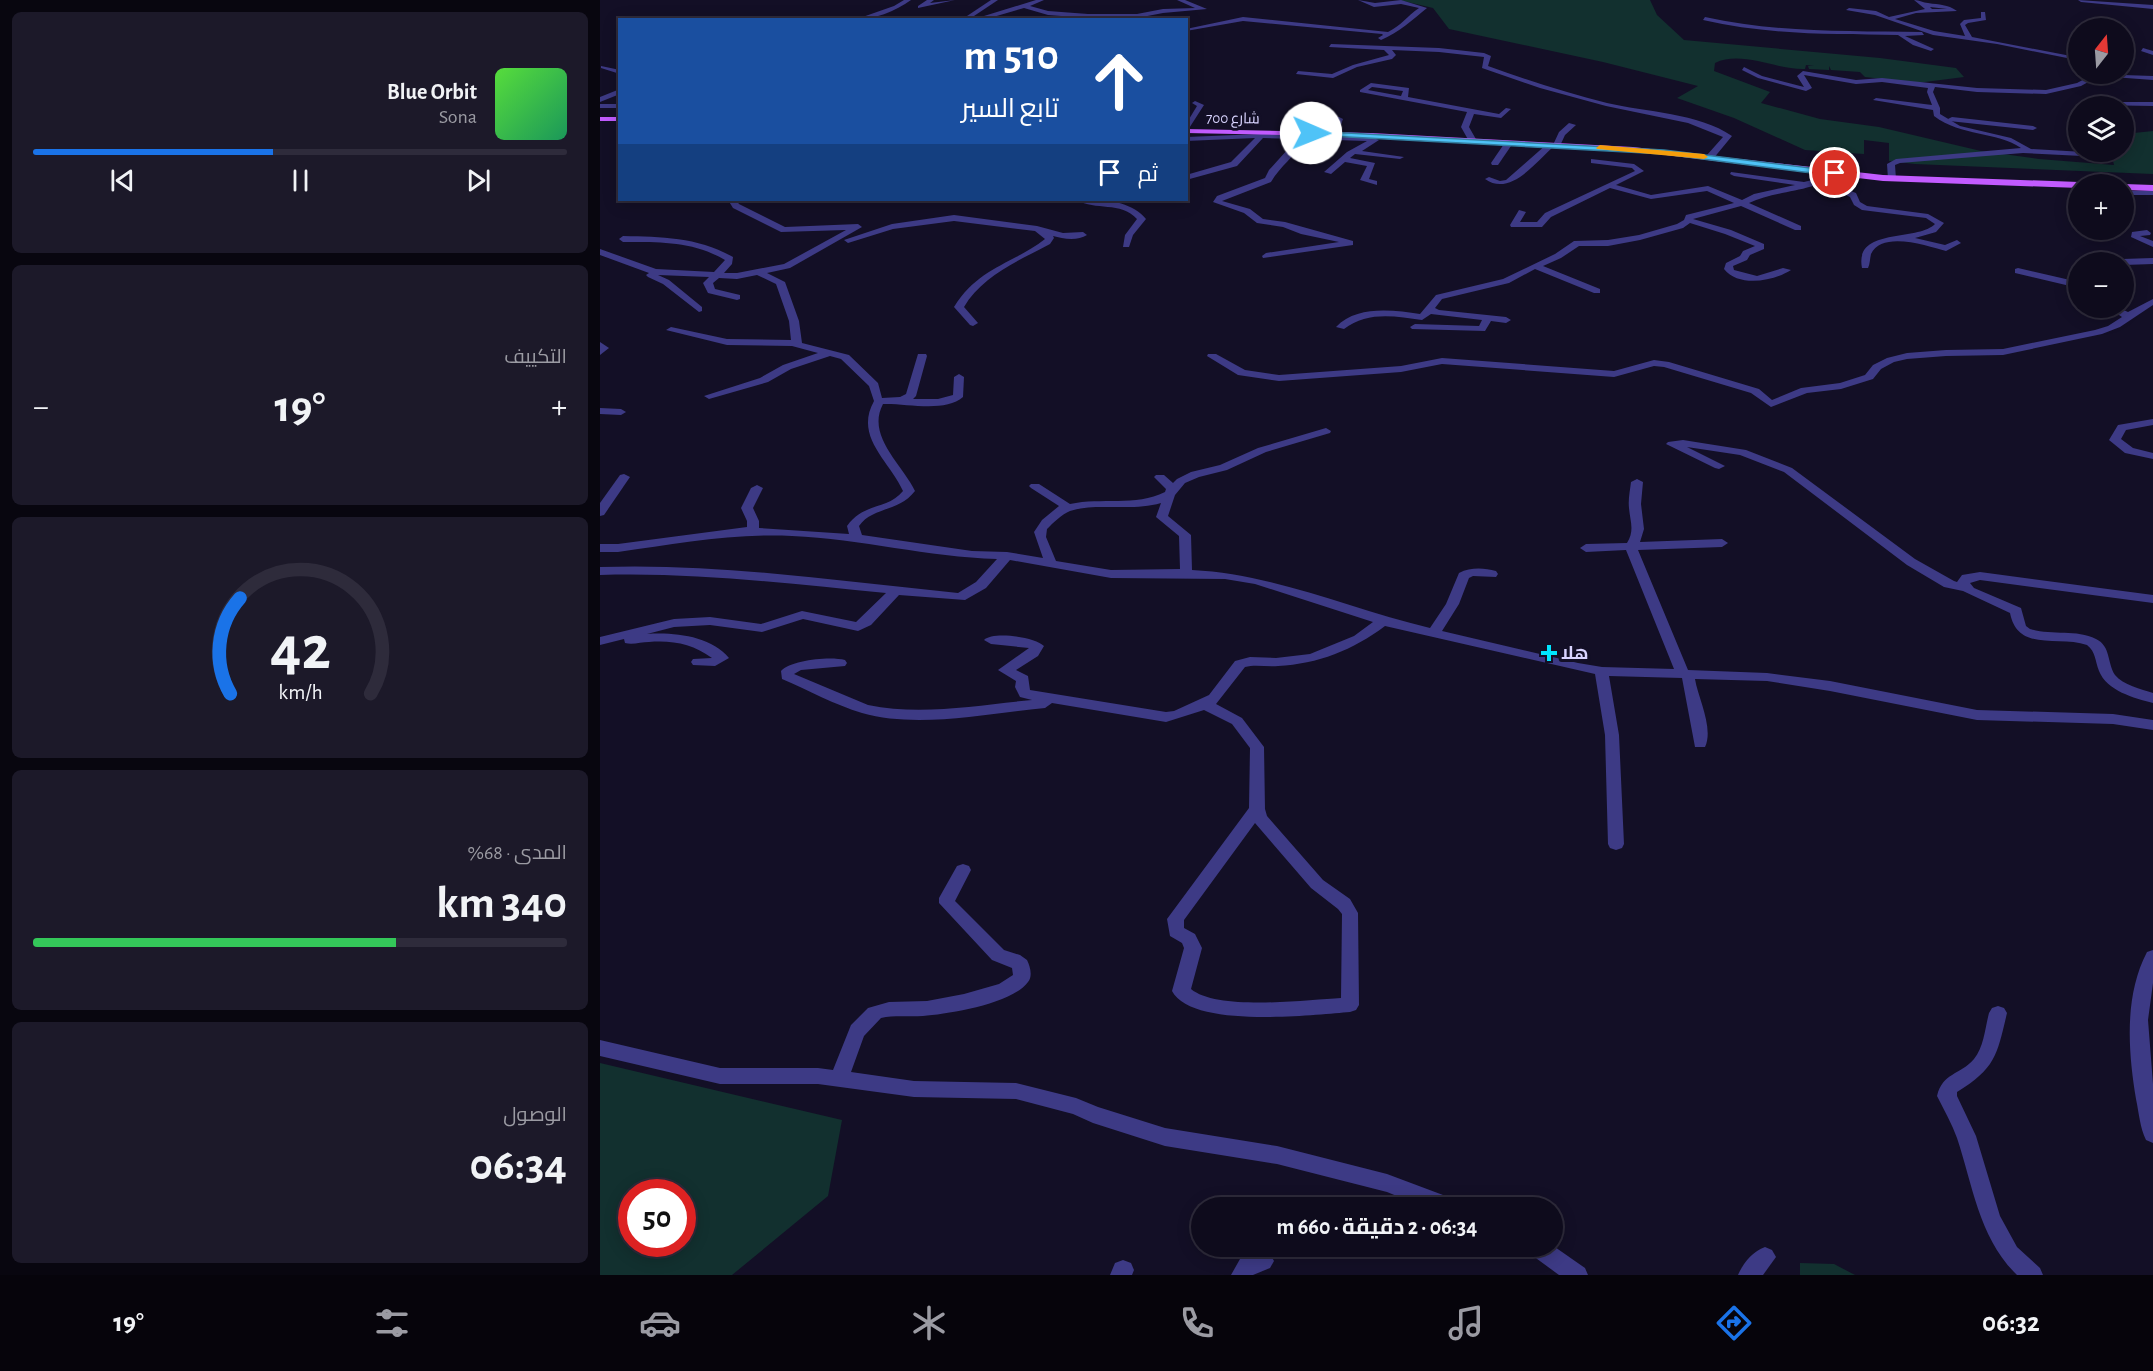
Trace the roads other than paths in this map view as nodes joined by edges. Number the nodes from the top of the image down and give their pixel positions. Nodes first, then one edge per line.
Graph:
1 (908, 0) edge
2 (931, 0) edge
3 (952, 0) edge
4 (995, 0) edge
5 (1041, 0) edge
6 (1180, 0) edge
7 (1362, 0) edge
8 (1917, 0) edge
9 (2081, 0) edge
10 (2143, 2) edge
11 (1025, 6) junction
12 (2153, 7) edge
13 (1849, 10) dead end
14 (1983, 13) dead end
15 (1147, 17) edge
16 (864, 18) edge
17 (969, 18) edge
18 (982, 18) edge
19 (1705, 19) dead end
20 (1889, 19) junction
21 (1224, 23) junction
22 (1196, 26) dead end
23 (1188, 30) edge
24 (1933, 33) junction
25 (1388, 35) junction
26 (1899, 35) junction
27 (1970, 39) junction
28 (1331, 46) dead end
29 (1368, 47) junction
30 (1387, 49) junction
31 (1930, 49) dead end
32 (2143, 50) dead end
33 (2153, 53) edge
34 (2068, 57) edge
35 (603, 67) dead end
36 (1743, 69) dead end
37 (618, 71) edge
38 (1298, 73) dead end
39 (1921, 77) dead end
40 (2134, 77) edge
41 (2153, 78) edge
42 (1882, 80) junction
43 (2081, 84) edge
44 (1931, 86) junction
45 (618, 92) edge
46 (1404, 98) junction
47 (600, 100) edge
48 (1876, 100) dead end
49 (1195, 104) dead end
50 (2134, 104) edge
51 (2153, 104) edge
52 (618, 105) edge
53 (600, 106) edge
54 (1937, 108) junction
55 (1508, 109) dead end
56 (1471, 111) junction
57 (1308, 117) dead end
58 (1938, 117) junction
59 (601, 119) edge
60 (618, 119) edge
61 (1189, 121) edge
62 (1572, 125) dead end
63 (2033, 128) dead end
64 (1188, 131) edge
65 (1334, 133) junction
66 (1261, 136) junction
67 (1302, 137) junction
68 (1370, 137) junction
69 (1188, 139) edge
70 (1473, 141) junction
71 (1509, 143) junction
72 (1553, 146) junction
73 (2025, 151) junction
74 (1354, 152) junction
75 (2068, 153) edge
76 (1710, 157) junction
77 (1400, 158) dead end
78 (1344, 159) junction
79 (1594, 161) dead end
80 (1495, 163) dead end
81 (1328, 172) dead end
82 (1835, 173) junction
83 (1734, 174) dead end
84 (1848, 175) junction
85 (1188, 177) edge
86 (1489, 179) dead end
87 (1892, 179) junction
88 (1374, 183) dead end
89 (1809, 184) junction
90 (2068, 185) edge
91 (1610, 186) junction
92 (2134, 187) edge
93 (2153, 188) edge
94 (2134, 193) edge
95 (2153, 193) edge
96 (733, 201) edge
97 (1088, 201) edge
98 (1743, 203) junction
99 (1522, 212) dead end
100 (1688, 220) junction
101 (1048, 222) dead end
102 (1007, 225) junction
103 (1798, 228) dead end
104 (1041, 231) junction
105 (2147, 233) dead end
106 (1083, 235) dead end
107 (1901, 237) junction
108 (623, 239) dead end
109 (1957, 243) dead end
110 (2153, 244) edge
111 (1126, 245) dead end
112 (600, 252) edge
113 (809, 255) junction
114 (1266, 256) dead end
115 (2153, 261) edge
116 (2134, 262) edge
117 (1535, 266) junction
118 (1865, 266) dead end
119 (1787, 270) dead end
120 (650, 271) junction
121 (2018, 271) dead end
122 (760, 273) junction
123 (717, 275) junction
124 (2068, 283) edge
125 (1597, 291) dead end
126 (737, 297) dead end
127 (2153, 302) edge
128 (699, 309) dead end
129 (1430, 310) junction
130 (2134, 311) edge
131 (1488, 318) junction
132 (2126, 318) edge
133 (1506, 320) dead end
134 (973, 323) dead end
135 (1341, 327) dead end
136 (1415, 327) dead end
137 (671, 330) dead end
138 (797, 343) junction
139 (600, 345) edge
140 (600, 352) edge
141 (829, 353) junction
142 (922, 356) dead end
143 (1212, 356) dead end
144 (959, 377) dead end
145 (709, 396) dead end
146 (902, 400) junction
147 (879, 401) junction
148 (600, 411) edge
149 (621, 412) dead end
150 (2153, 422) edge
151 (1326, 431) dead end
152 (2153, 456) edge
153 (1719, 466) dead end
154 (624, 477) dead end
155 (1160, 477) dead end
156 (1637, 482) dead end
157 (1035, 486) dead end
158 (757, 488) dead end
159 (1172, 494) junction
160 (1064, 508) junction
161 (600, 512) edge
162 (753, 531) junction
163 (857, 538) junction
164 (1722, 543) dead end
165 (1631, 546) junction
166 (600, 548) edge
167 (618, 548) junction
168 (1586, 548) dead end
169 (1007, 556) junction
170 (600, 559) edge
171 (1051, 563) junction
172 (600, 571) edge
173 (1186, 573) junction
174 (1492, 574) dead end
175 (1965, 588) junction
176 (897, 589) junction
177 (2153, 599) edge
178 (1383, 621) junction
179 (1434, 634) junction
180 (606, 639) edge
181 (991, 640) dead end
182 (698, 662) dead end
183 (840, 663) dead end
184 (1602, 671) junction
185 (1687, 674) junction
186 (2153, 698) edge
187 (1059, 701) junction
188 (1205, 704) junction
189 (2153, 725) edge
190 (1700, 743) dead end
191 (1257, 809) junction
192 (1616, 844) dead end
193 (963, 870) dead end
194 (2153, 957) edge
195 (1998, 1013) dead end
196 (600, 1048) edge
197 (839, 1079) junction
198 (2153, 1134) edge
199 (1423, 1197) edge
200 (1552, 1257) edge
201 (1765, 1257) dead end
202 (1263, 1261) dead end
203 (1242, 1275) edge
204 (1577, 1275) edge
205 (1749, 1275) edge
206 (2032, 1275) edge

1 - 16 street
2 - 3 street
4 - 17 street
5 - 11 street
6 - 15 street
7 - 25 street
8 - 20 street
9 - 10 street
10 - 12 street
11 - 15 street
11 - 18 street
13 - 20 street
14 - 27 street
19 - 26 street
20 - 24 street
21 - 22 street
21 - 23 street
21 - 25 street
24 - 26 street
24 - 27 street
25 - 29 street
26 - 31 street
27 - 34 street
28 - 29 street
29 - 30 street
30 - 38 street
30 - 76 street
32 - 33 street
35 - 37 street
36 - 42 street
39 - 42 street
40 - 41 street
42 - 44 street
43 - 44 street
44 - 54 street
45 - 47 street
46 - 46 street
46 - 56 street
48 - 54 street
49 - 61 street
50 - 51 street
52 - 53 street
54 - 58 street
55 - 56 street
56 - 70 street
57 - 65 street
58 - 63 street
58 - 73 street
59 - 60 main road
62 - 72 street
64 - 65 main road, شارع 700
65 - 68 main road, شارع 700
66 - 67 street
66 - 69 street
66 - 85 street
67 - 68 street
67 - 114 street
68 - 70 main road, شارع 700
68 - 74 street
70 - 71 main road, شارع 700
71 - 72 main road, شارع 700
71 - 80 street
72 - 76 main road, شارع 700
72 - 86 street
73 - 75 street
73 - 87 street
74 - 77 street
74 - 78 street
76 - 82 main road, شارع 700
78 - 81 street
78 - 88 street
79 - 91 street
82 - 84 main road, شارع 700
82 - 89 street
83 - 89 street
84 - 87 main road, شارع 700
84 - 107 street
87 - 90 main road, شارع 700
89 - 98 street
91 - 98 street
91 - 99 street
92 - 93 main road
94 - 95 street
96 - 113 street
97 - 111 street
98 - 100 street
98 - 103 street
100 - 117 street
100 - 119 street
101 - 102 street
102 - 104 street
102 - 113 street
104 - 106 street
104 - 134 street
105 - 110 street
107 - 109 street
107 - 118 street
108 - 123 street
112 - 120 street
113 - 122 street
115 - 116 street
117 - 125 street
117 - 129 street
120 - 123 street
120 - 128 street
121 - 124 street
122 - 123 street
122 - 138 street
123 - 126 street
127 - 130 street
129 - 131 street
129 - 135 street
131 - 133 street
131 - 136 street
132 - 143 street
137 - 138 street
138 - 141 street
139 - 140 street
141 - 145 street
141 - 147 street
142 - 146 street
144 - 146 street
146 - 147 street
147 - 163 street
148 - 149 street
150 - 152 street
151 - 159 street
153 - 175 street
154 - 161 street
155 - 159 street
156 - 165 street
157 - 160 street
158 - 162 street
159 - 160 street
159 - 173 street
160 - 171 street
162 - 163 street
162 - 167 street
163 - 169 street
164 - 165 street
165 - 168 street
165 - 185 street
166 - 167 street
167 - 170 street
169 - 171 street
169 - 176 street
171 - 173 street
172 - 176 street
173 - 178 street
174 - 179 street
175 - 177 street
175 - 186 street
176 - 180 street
178 - 179 street
178 - 188 street
179 - 184 street
180 - 182 street
181 - 187 street
183 - 187 street
184 - 185 street
184 - 192 street
185 - 189 street
185 - 190 street
187 - 188 street
188 - 191 street
191 - 191 street
193 - 197 street
194 - 198 street
195 - 206 street
196 - 197 street
197 - 199 street
200 - 204 street
201 - 205 street
202 - 203 street

